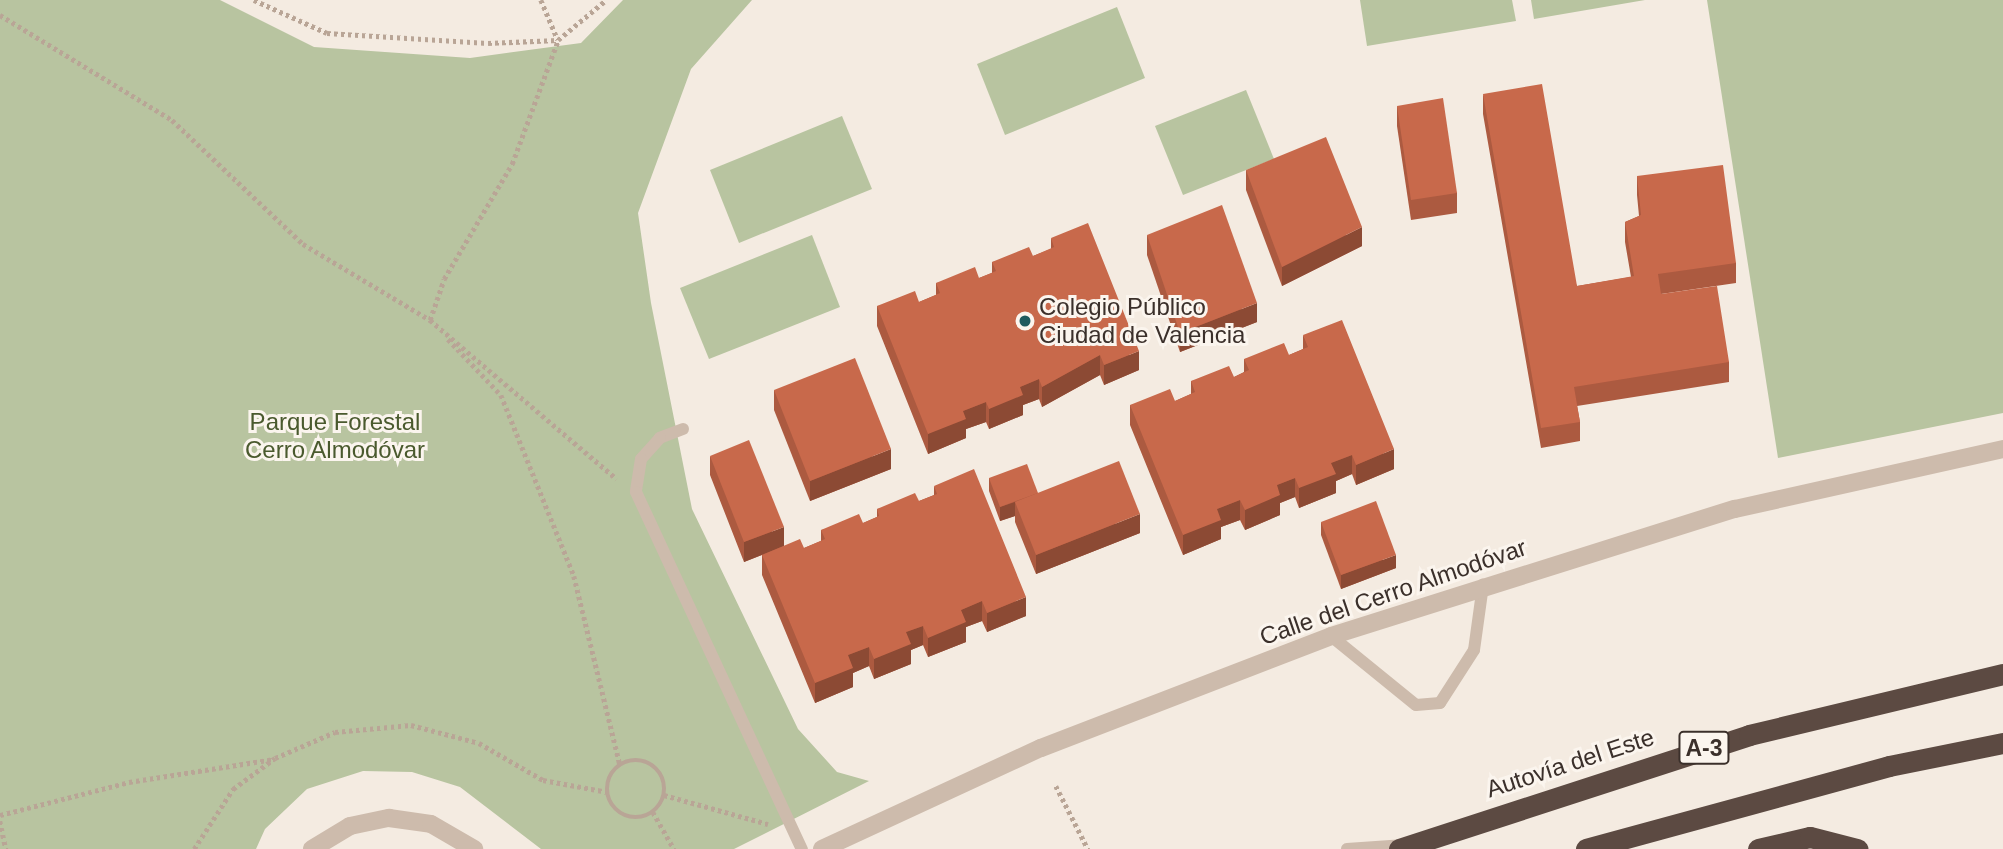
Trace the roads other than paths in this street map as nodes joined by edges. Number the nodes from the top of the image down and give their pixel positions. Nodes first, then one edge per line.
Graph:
1 (683, 429) dead end
2 (2003, 449) edge
3 (1483, 585) junction
4 (1331, 636) junction
5 (2003, 674) edge
6 (2003, 743) edge
7 (1406, 847) edge
8 (312, 849) edge
9 (474, 849) edge
10 (802, 849) edge
11 (822, 849) edge
12 (1347, 849) edge
13 (1586, 849) edge
14 (1763, 849) edge
15 (1857, 849) edge

1 - 10 lane
2 - 3 street, Calle del Cerro Almodóvar
3 - 4 street, Calle del Cerro Almodóvar
3 - 4 lane
4 - 11 street, Calle del Cerro Almodóvar
5 - 7 highway, Autovía del Este / A-3
6 - 13 highway
7 - 12 lane
8 - 9 street
14 - 15 highway

